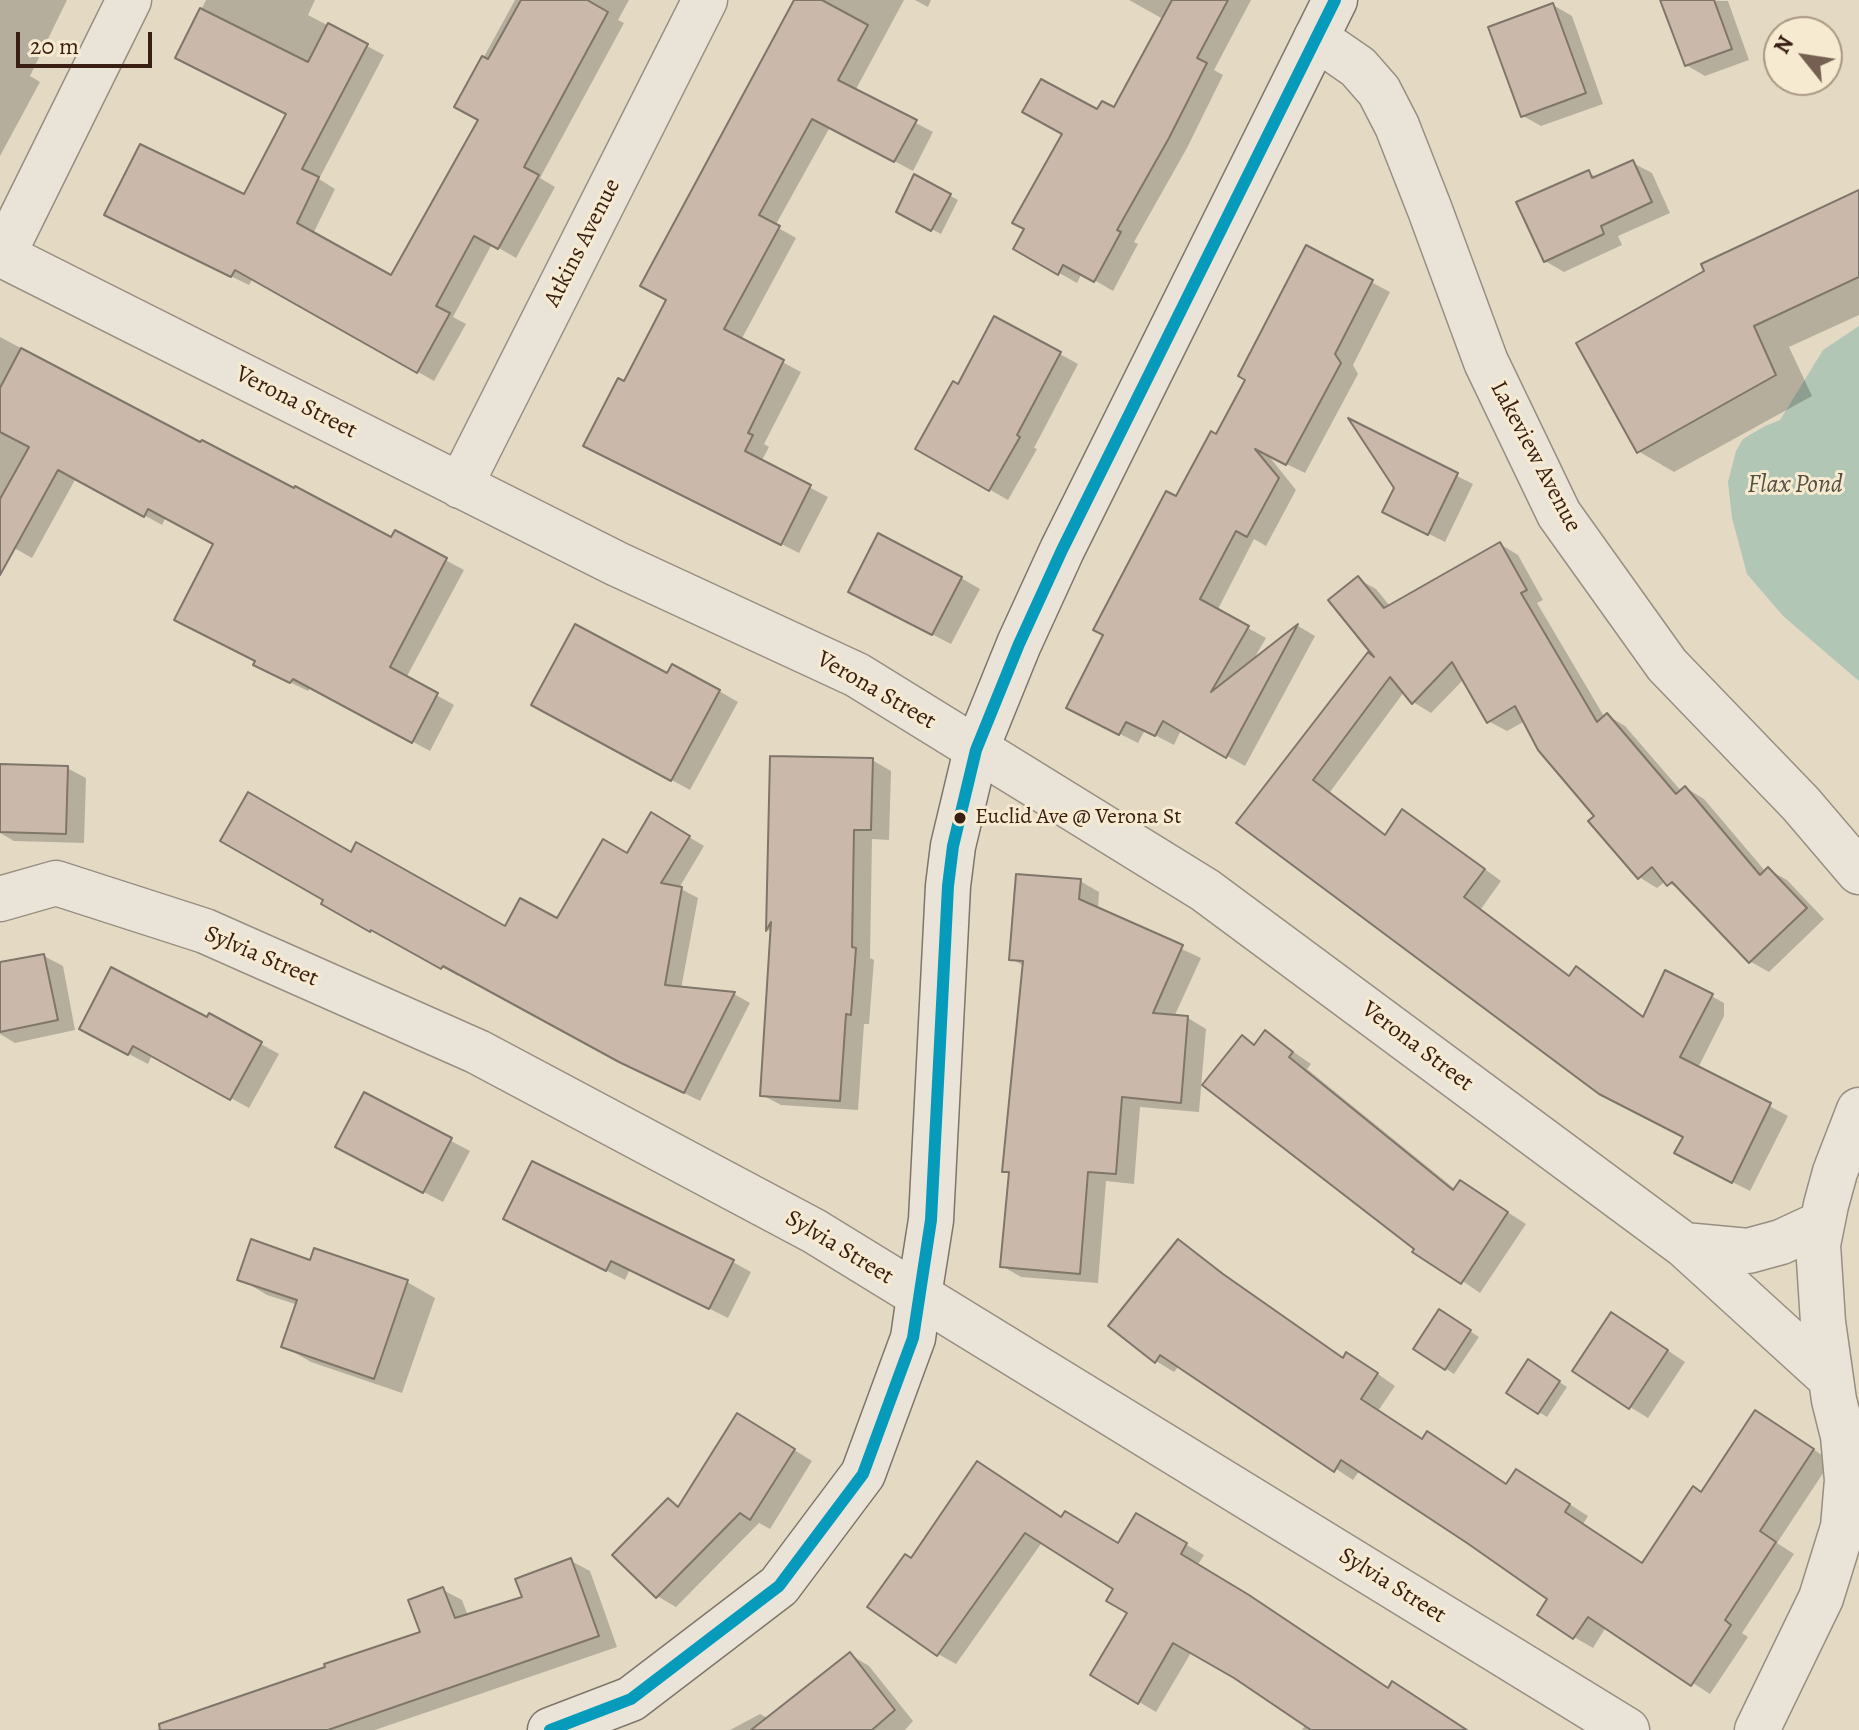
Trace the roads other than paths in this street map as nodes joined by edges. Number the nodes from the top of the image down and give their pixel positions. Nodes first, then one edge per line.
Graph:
1 (129, 0) edge
2 (705, 0) edge
3 (1335, 0) edge
4 (1316, 38) junction
5 (2, 254) edge
6 (460, 486) junction
7 (976, 750) junction
8 (1859, 872) edge
9 (0, 899) edge
10 (1859, 1110) edge
11 (1822, 1223) junction
12 (1684, 1245) junction
13 (919, 1296) junction
14 (1830, 1378) junction
15 (550, 1730) edge
16 (1627, 1730) edge
17 (1757, 1730) edge

1 - 5 street
2 - 6 street, Atkins Avenue
3 - 4 street
4 - 7 street
4 - 8 street, Lakeview Avenue
5 - 6 street, Verona Street
6 - 7 street, Verona Street
7 - 12 street, Verona Street
7 - 13 street
9 - 13 street, Sylvia Street
10 - 11 street
11 - 12 street
11 - 14 street
12 - 14 street, Verona Street
13 - 15 street
13 - 16 street, Sylvia Street
14 - 17 street

